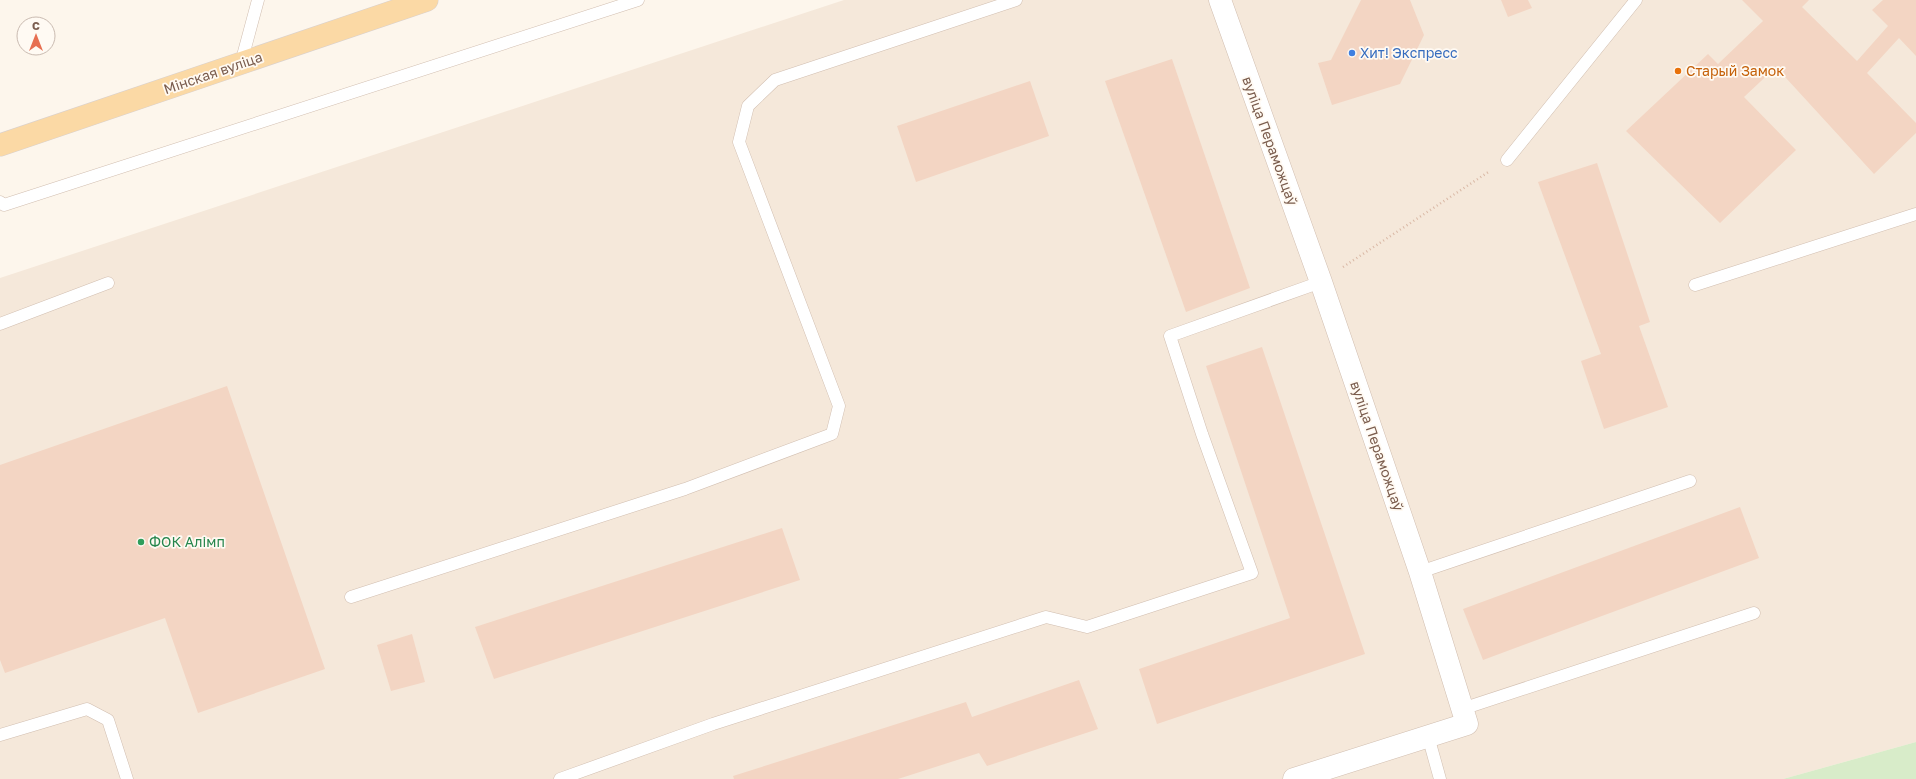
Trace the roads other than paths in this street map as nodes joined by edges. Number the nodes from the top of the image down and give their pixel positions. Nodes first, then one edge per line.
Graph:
1 (258, 0) edge
2 (427, 0) edge
3 (638, 0) edge
4 (1016, 0) edge
5 (1220, 0) edge
6 (1636, 0) edge
7 (240, 63) junction
8 (0, 145) edge
9 (1507, 160) road end
10 (0, 202) edge
11 (1916, 214) edge
12 (1321, 282) junction
13 (108, 283) dead end
14 (1695, 285) dead end
15 (0, 324) edge
16 (1690, 481) dead end
17 (1420, 572) junction
18 (351, 597) dead end
19 (1754, 613) dead end
20 (1462, 709) junction
21 (0, 735) edge
22 (1428, 736) junction
23 (127, 779) edge
24 (560, 779) edge
25 (1294, 779) edge
26 (1440, 779) edge

1 - 7 lane
2 - 7 main road, Мінская вуліца
3 - 10 lane
4 - 18 lane
5 - 12 street, вуліца Пераможцаў
6 - 9 lane
7 - 8 main road, Мінская вуліца
11 - 14 lane
12 - 17 street, вуліца Пераможцаў
12 - 24 lane
13 - 15 lane
16 - 17 lane
17 - 20 street, вуліца Пераможцаў
19 - 20 lane
20 - 22 street, вуліца Пераможцаў
21 - 23 lane
22 - 25 street, вуліца Пераможцаў
22 - 26 lane

